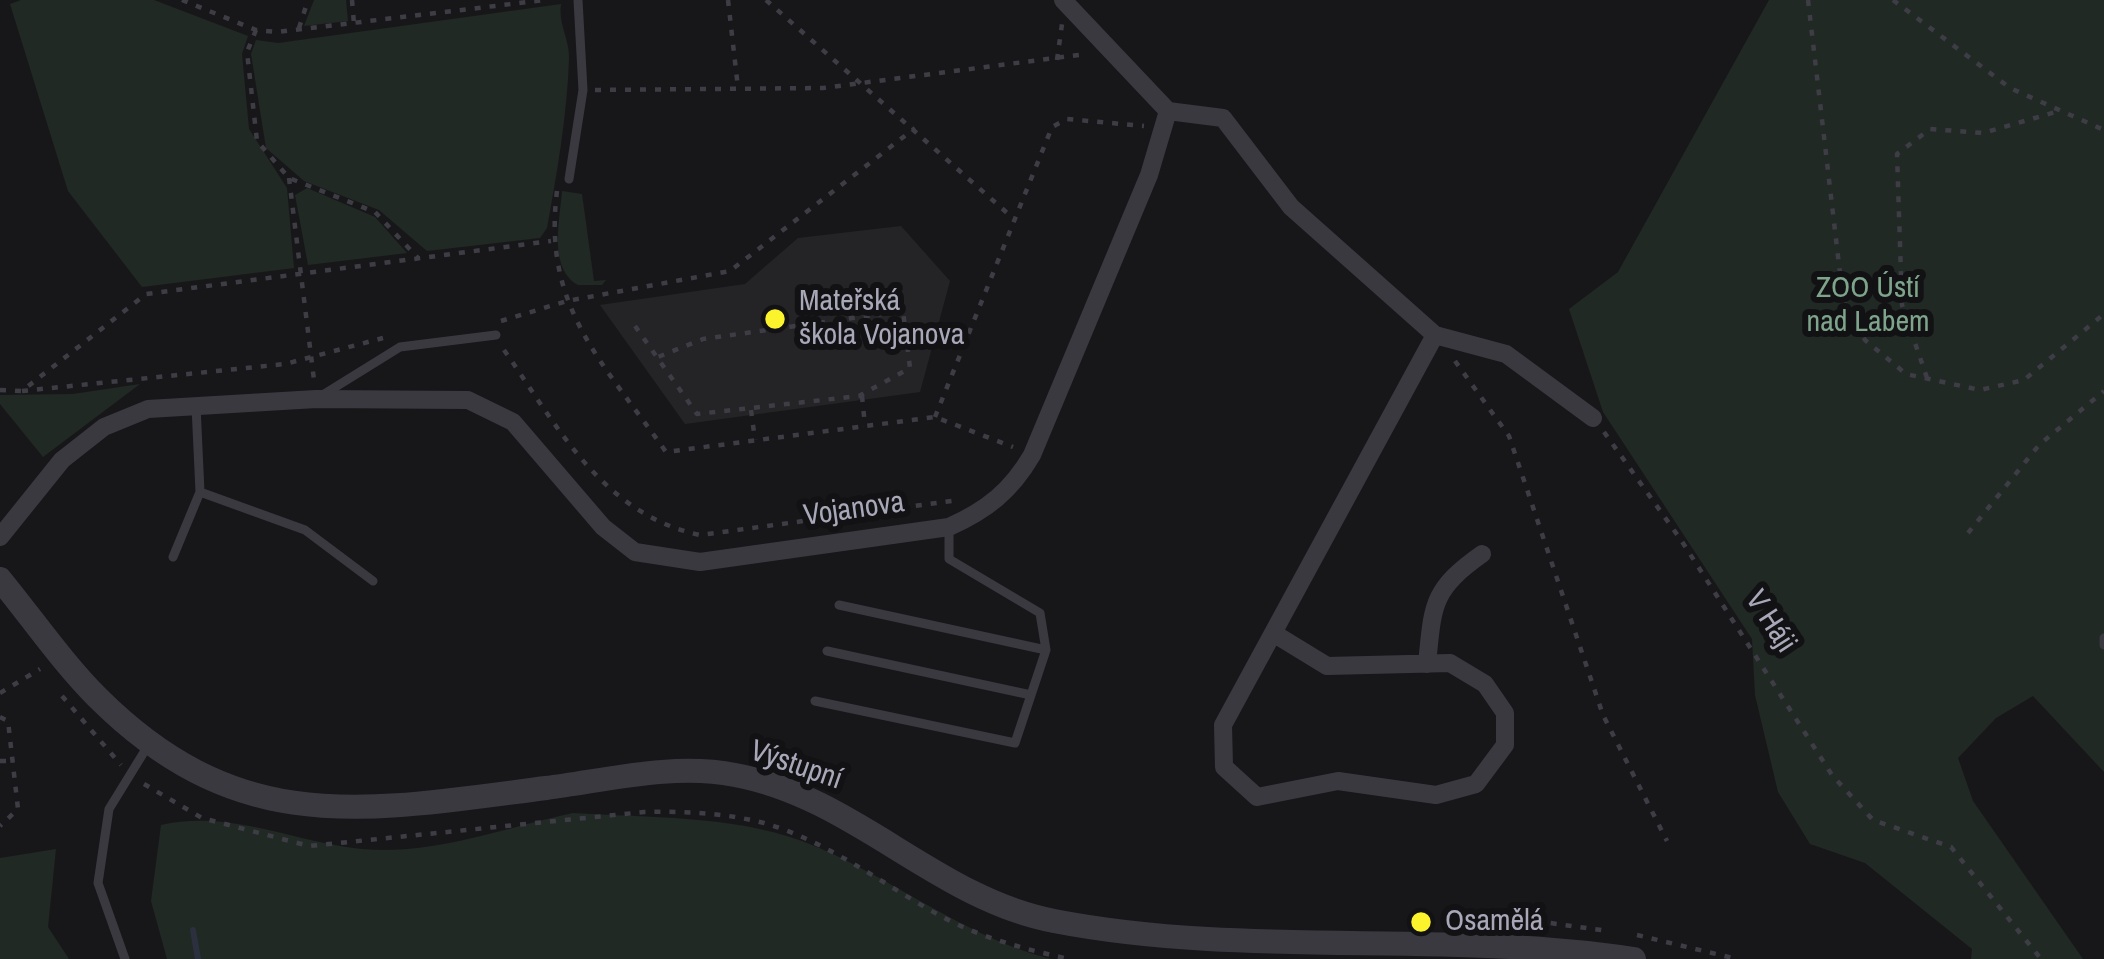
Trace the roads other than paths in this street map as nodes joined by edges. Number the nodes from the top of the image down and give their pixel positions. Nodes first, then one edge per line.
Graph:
1 (578, 0) edge
2 (1064, 1) edge
3 (1165, 119) junction
4 (568, 179) road end
5 (1435, 334) junction
6 (496, 335) road end
7 (316, 399) junction
8 (196, 406) junction
9 (1593, 418) road end
10 (200, 492) junction
11 (949, 527) junction
12 (0, 537) edge
13 (1482, 554) dead end
14 (173, 557) dead end
15 (0, 579) edge
16 (373, 581) dead end
17 (839, 604) dead end
18 (1273, 633) junction
19 (1046, 650) junction
20 (827, 651) dead end
21 (1427, 664) junction
22 (1031, 695) junction
23 (815, 701) dead end
24 (149, 744) junction
25 (125, 959) edge
26 (1634, 959) edge

1 - 4 lane
2 - 3 street
3 - 5 street
3 - 11 street, Vojanova
5 - 9 street
5 - 18 street
6 - 7 lane
7 - 8 street, Vojanova
7 - 11 street, Vojanova
8 - 10 lane
8 - 12 street, Vojanova
10 - 14 lane
10 - 16 lane
11 - 19 lane
13 - 21 street
15 - 24 street, Výstupní
17 - 19 lane
18 - 21 street
18 - 21 street
19 - 22 lane
20 - 22 lane
22 - 23 lane
24 - 25 lane
24 - 26 street, Výstupní

